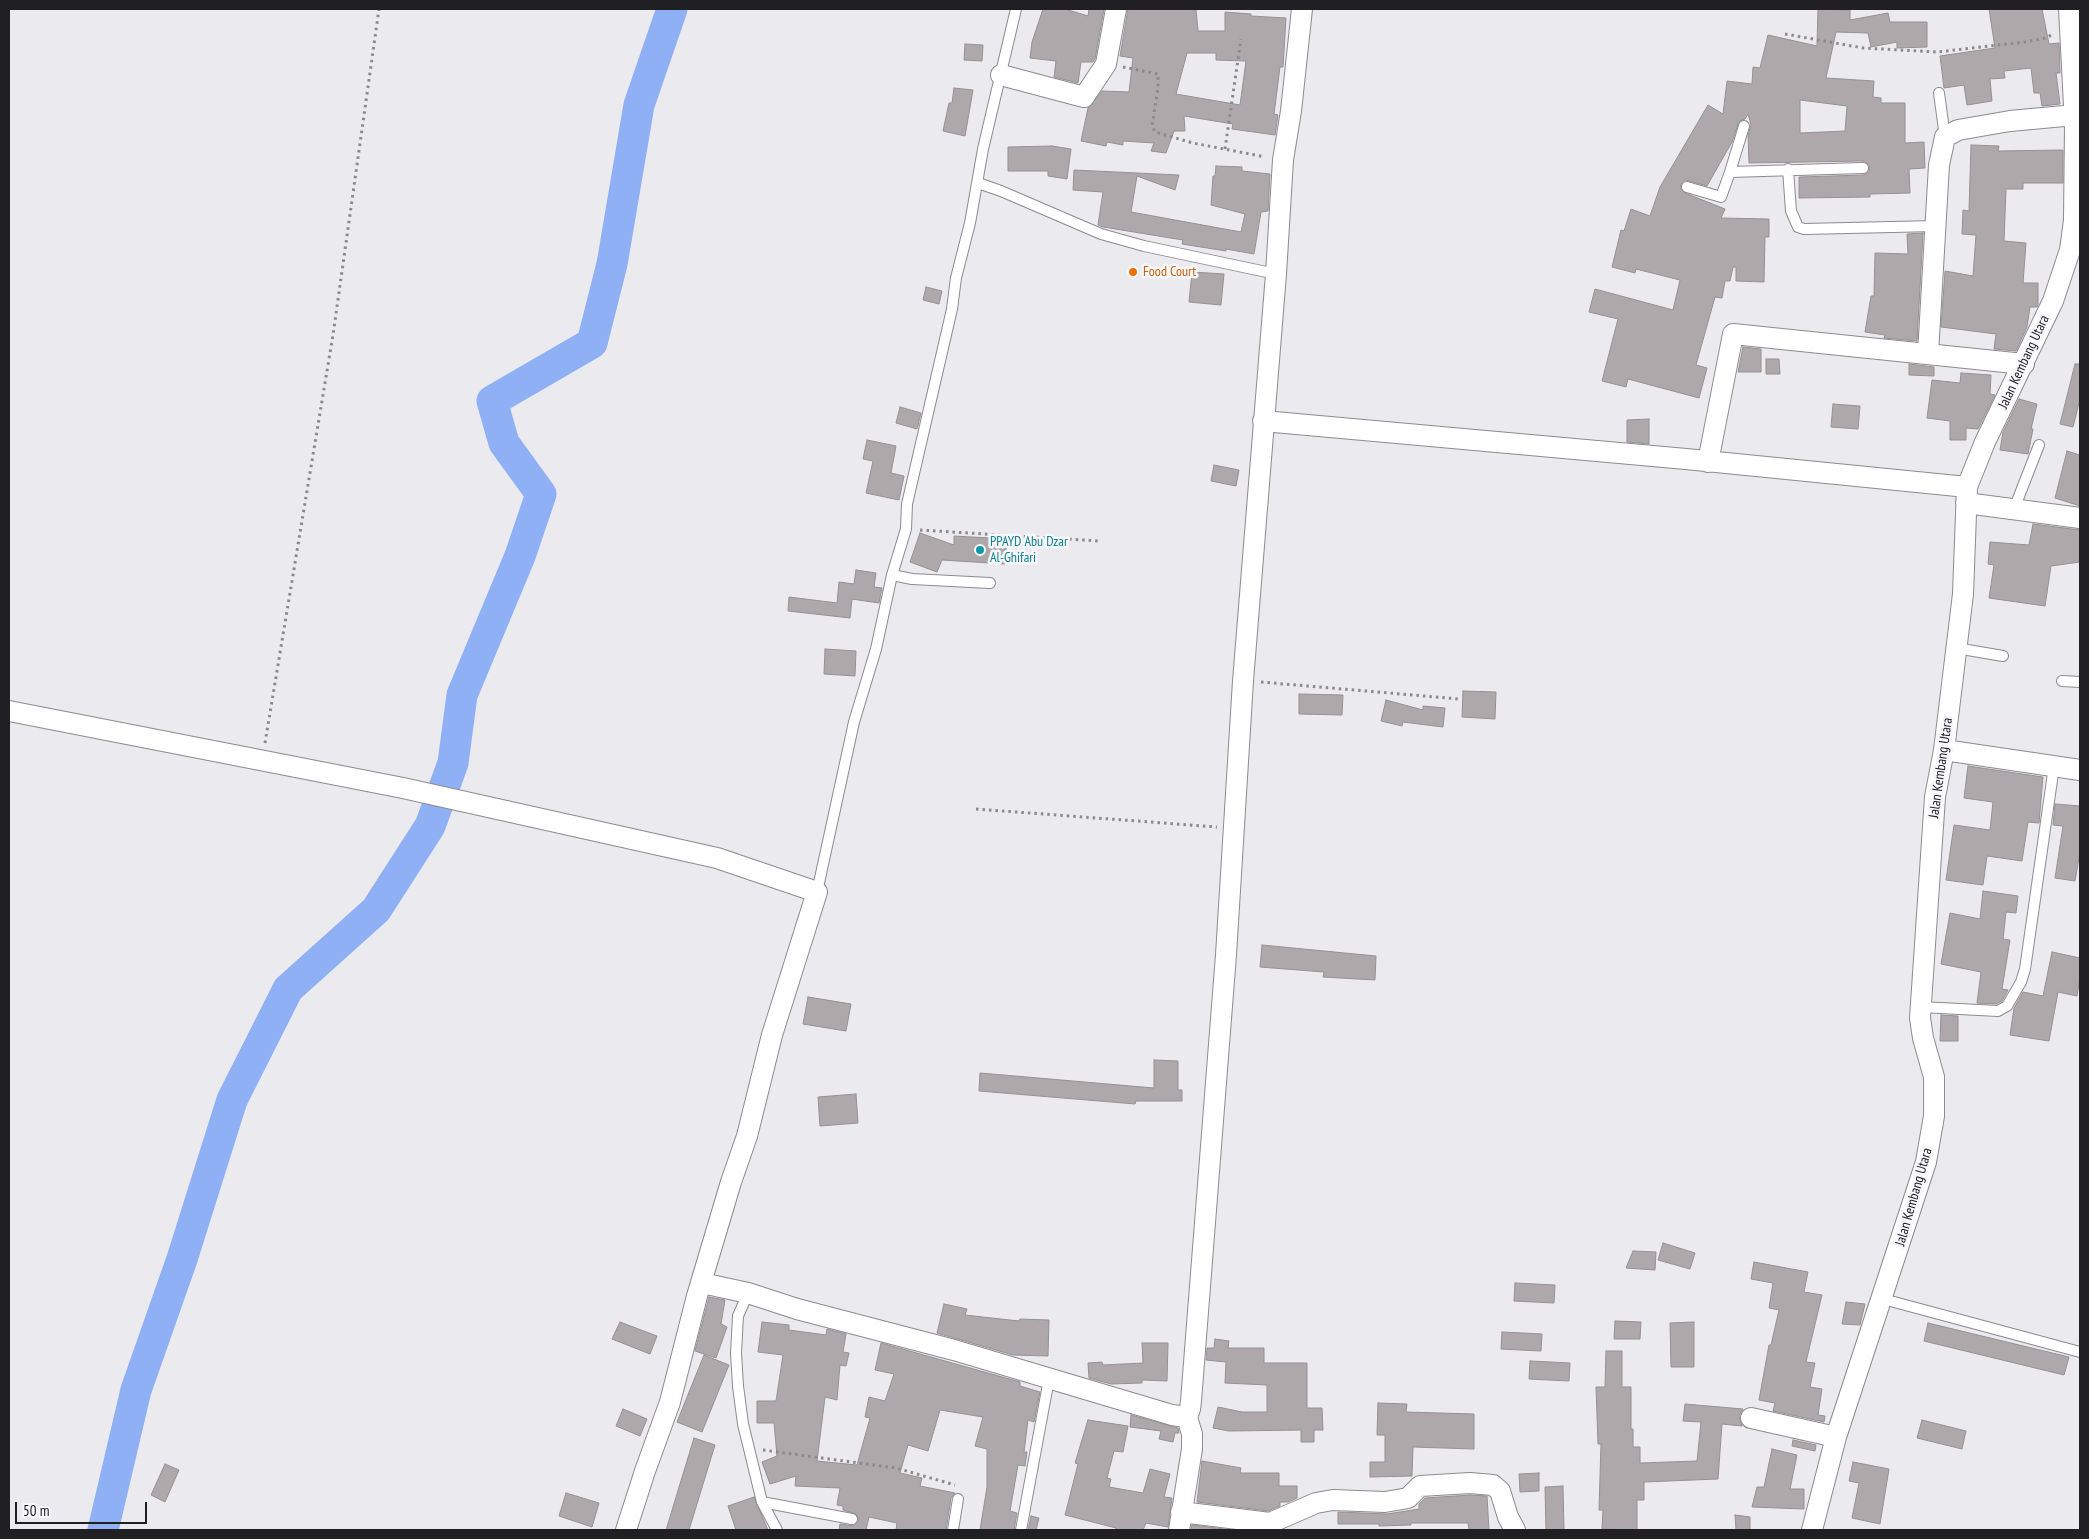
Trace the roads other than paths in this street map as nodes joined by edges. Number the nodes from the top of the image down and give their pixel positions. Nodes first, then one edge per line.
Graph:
1 (1016, 9) edge
2 (1116, 9) edge
3 (1302, 9) edge
4 (2069, 15) edge
5 (1004, 76) junction
6 (1939, 93) dead end
7 (2077, 122) edge
8 (1744, 126) dead end
9 (1946, 136) junction
10 (2078, 146) edge
11 (1863, 168) dead end
12 (1788, 169) junction
13 (1730, 172) junction
14 (978, 183) junction
15 (1687, 187) dead end
16 (1936, 226) junction
17 (2072, 270) edge
18 (1276, 274) junction
19 (1928, 354) junction
20 (2024, 364) junction
21 (1263, 420) junction
22 (2039, 445) dead end
23 (1708, 462) junction
24 (1967, 495) junction
25 (2014, 509) junction
26 (2080, 518) edge
27 (892, 575) junction
28 (990, 583) dead end
29 (1956, 648) junction
30 (2003, 656) dead end
31 (2062, 681) dead end
32 (2080, 682) edge
33 (9, 711) edge
34 (1944, 750) junction
35 (2054, 766) junction
36 (2080, 770) edge
37 (817, 892) junction
38 (1921, 1007) junction
39 (702, 1283) junction
40 (748, 1293) junction
41 (1883, 1299) junction
42 (2080, 1352) edge
43 (1049, 1379) junction
44 (1186, 1417) junction
45 (1751, 1418) dead end
46 (1836, 1437) junction
47 (958, 1499) road end
48 (762, 1502) junction
49 (852, 1519) dead end
50 (1180, 1521) edge
51 (626, 1530) edge
52 (777, 1530) edge
53 (953, 1530) edge
54 (1021, 1530) edge
55 (1514, 1530) edge
56 (1812, 1530) edge

1 - 5 lane
2 - 5 street
3 - 18 street
4 - 7 street, Jalan Kembang Utara
5 - 14 lane
6 - 9 lane
7 - 9 street
7 - 10 street, Jalan Kembang Utara
8 - 13 lane
9 - 16 street
10 - 17 street, Jalan Kembang Utara
11 - 12 lane
12 - 13 lane
12 - 16 lane
13 - 15 lane
14 - 18 lane
14 - 27 lane
16 - 19 street
17 - 20 street, Jalan Kembang Utara
18 - 21 street
19 - 20 street
19 - 23 street
20 - 24 street, Jalan Kembang Utara
21 - 23 street
21 - 44 street
22 - 25 lane
23 - 24 street
24 - 25 street
24 - 29 street, Jalan Kembang Utara
25 - 26 street
27 - 28 lane
27 - 37 lane
29 - 30 lane
29 - 34 street, Jalan Kembang Utara
31 - 32 lane
33 - 37 street
34 - 35 street
34 - 38 street, Jalan Kembang Utara
35 - 36 street
35 - 38 lane
37 - 39 street
38 - 41 street, Jalan Kembang Utara
39 - 40 street
39 - 51 street
40 - 43 street
40 - 48 lane
41 - 42 lane
41 - 46 street, Jalan Kembang Utara
43 - 44 street
43 - 54 lane
44 - 50 street
45 - 46 street
46 - 56 street, Jalan Kembang Utara
47 - 53 lane
48 - 49 lane
48 - 52 lane
50 - 55 street

